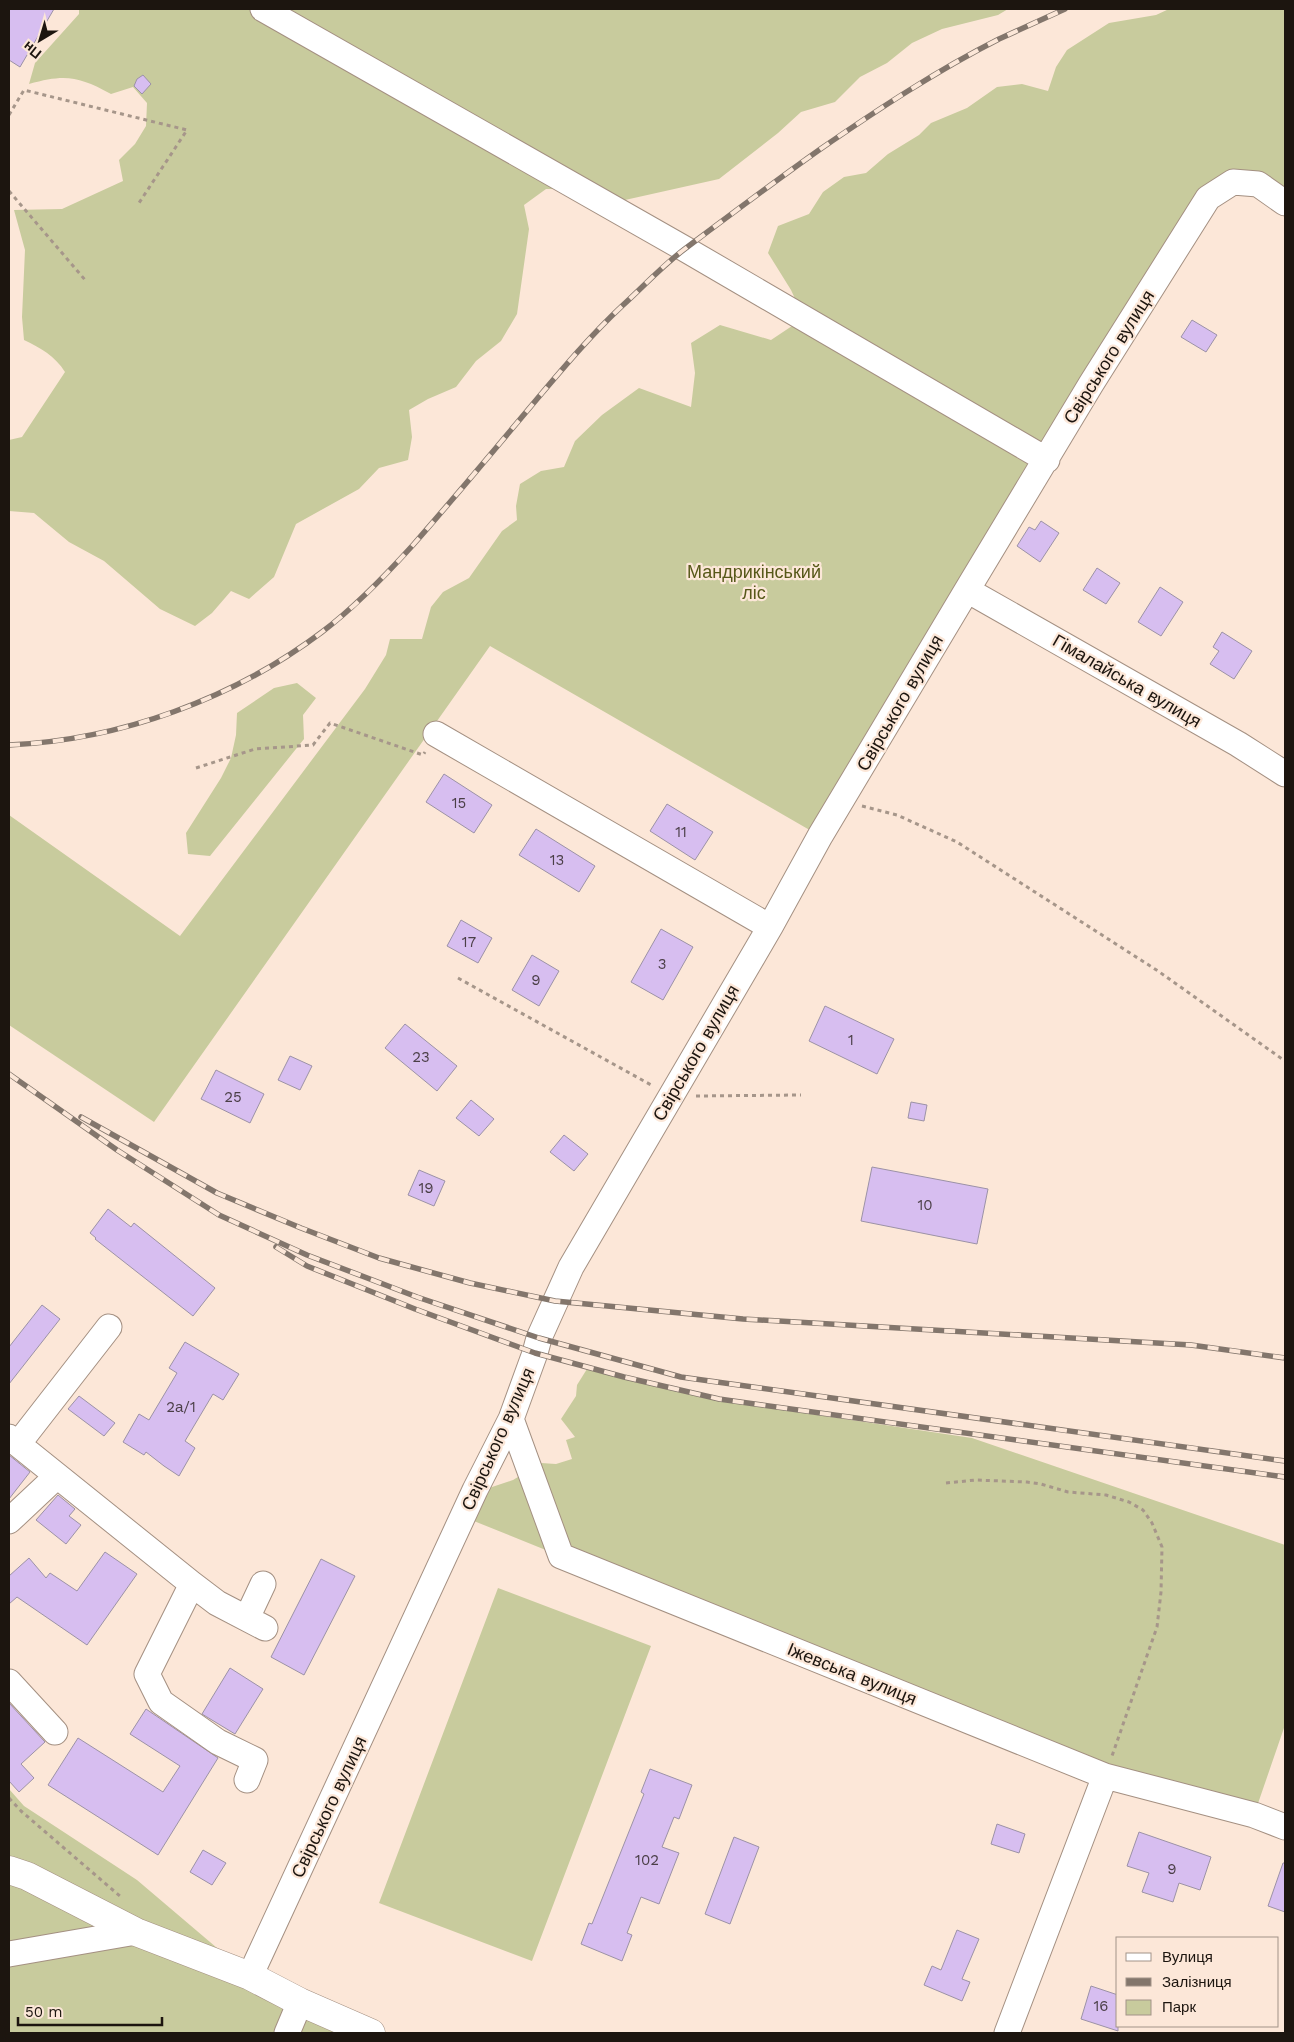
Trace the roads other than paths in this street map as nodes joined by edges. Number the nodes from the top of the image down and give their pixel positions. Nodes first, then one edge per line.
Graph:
1 (263, 9) edge
2 (1285, 203) edge
3 (1047, 460) junction
4 (967, 590) junction
5 (436, 734) road end
6 (1285, 774) edge
7 (770, 927) junction
8 (109, 1327) dead end
9 (511, 1418) junction
10 (13, 1441) edge
11 (57, 1476) junction
12 (9, 1521) edge
13 (192, 1584) junction
14 (263, 1584) dead end
15 (9, 1682) edge
16 (55, 1732) dead end
17 (1105, 1776) junction
18 (247, 1780) dead end
19 (1285, 1826) edge
20 (9, 1870) edge
21 (136, 1932) junction
22 (9, 1954) edge
23 (250, 1976) junction
24 (300, 2002) junction
25 (287, 2033) edge
26 (371, 2033) edge
27 (1007, 2033) edge

1 - 3 street
2 - 3 street, Свірського вулиця
3 - 4 street, Свірського вулиця
4 - 6 street, Гімалайська вулиця
4 - 7 street, Свірського вулиця
5 - 7 street
7 - 9 street, Свірського вулиця
8 - 10 street
9 - 17 street, Іжевська вулиця
9 - 23 street, Свірського вулиця
10 - 11 street
11 - 12 street
11 - 13 street
13 - 14 street
13 - 18 street
15 - 16 street
17 - 19 street, Іжевська вулиця
17 - 27 street
20 - 21 main road
21 - 22 street
21 - 23 main road
23 - 24 main road
24 - 25 street
24 - 26 main road

